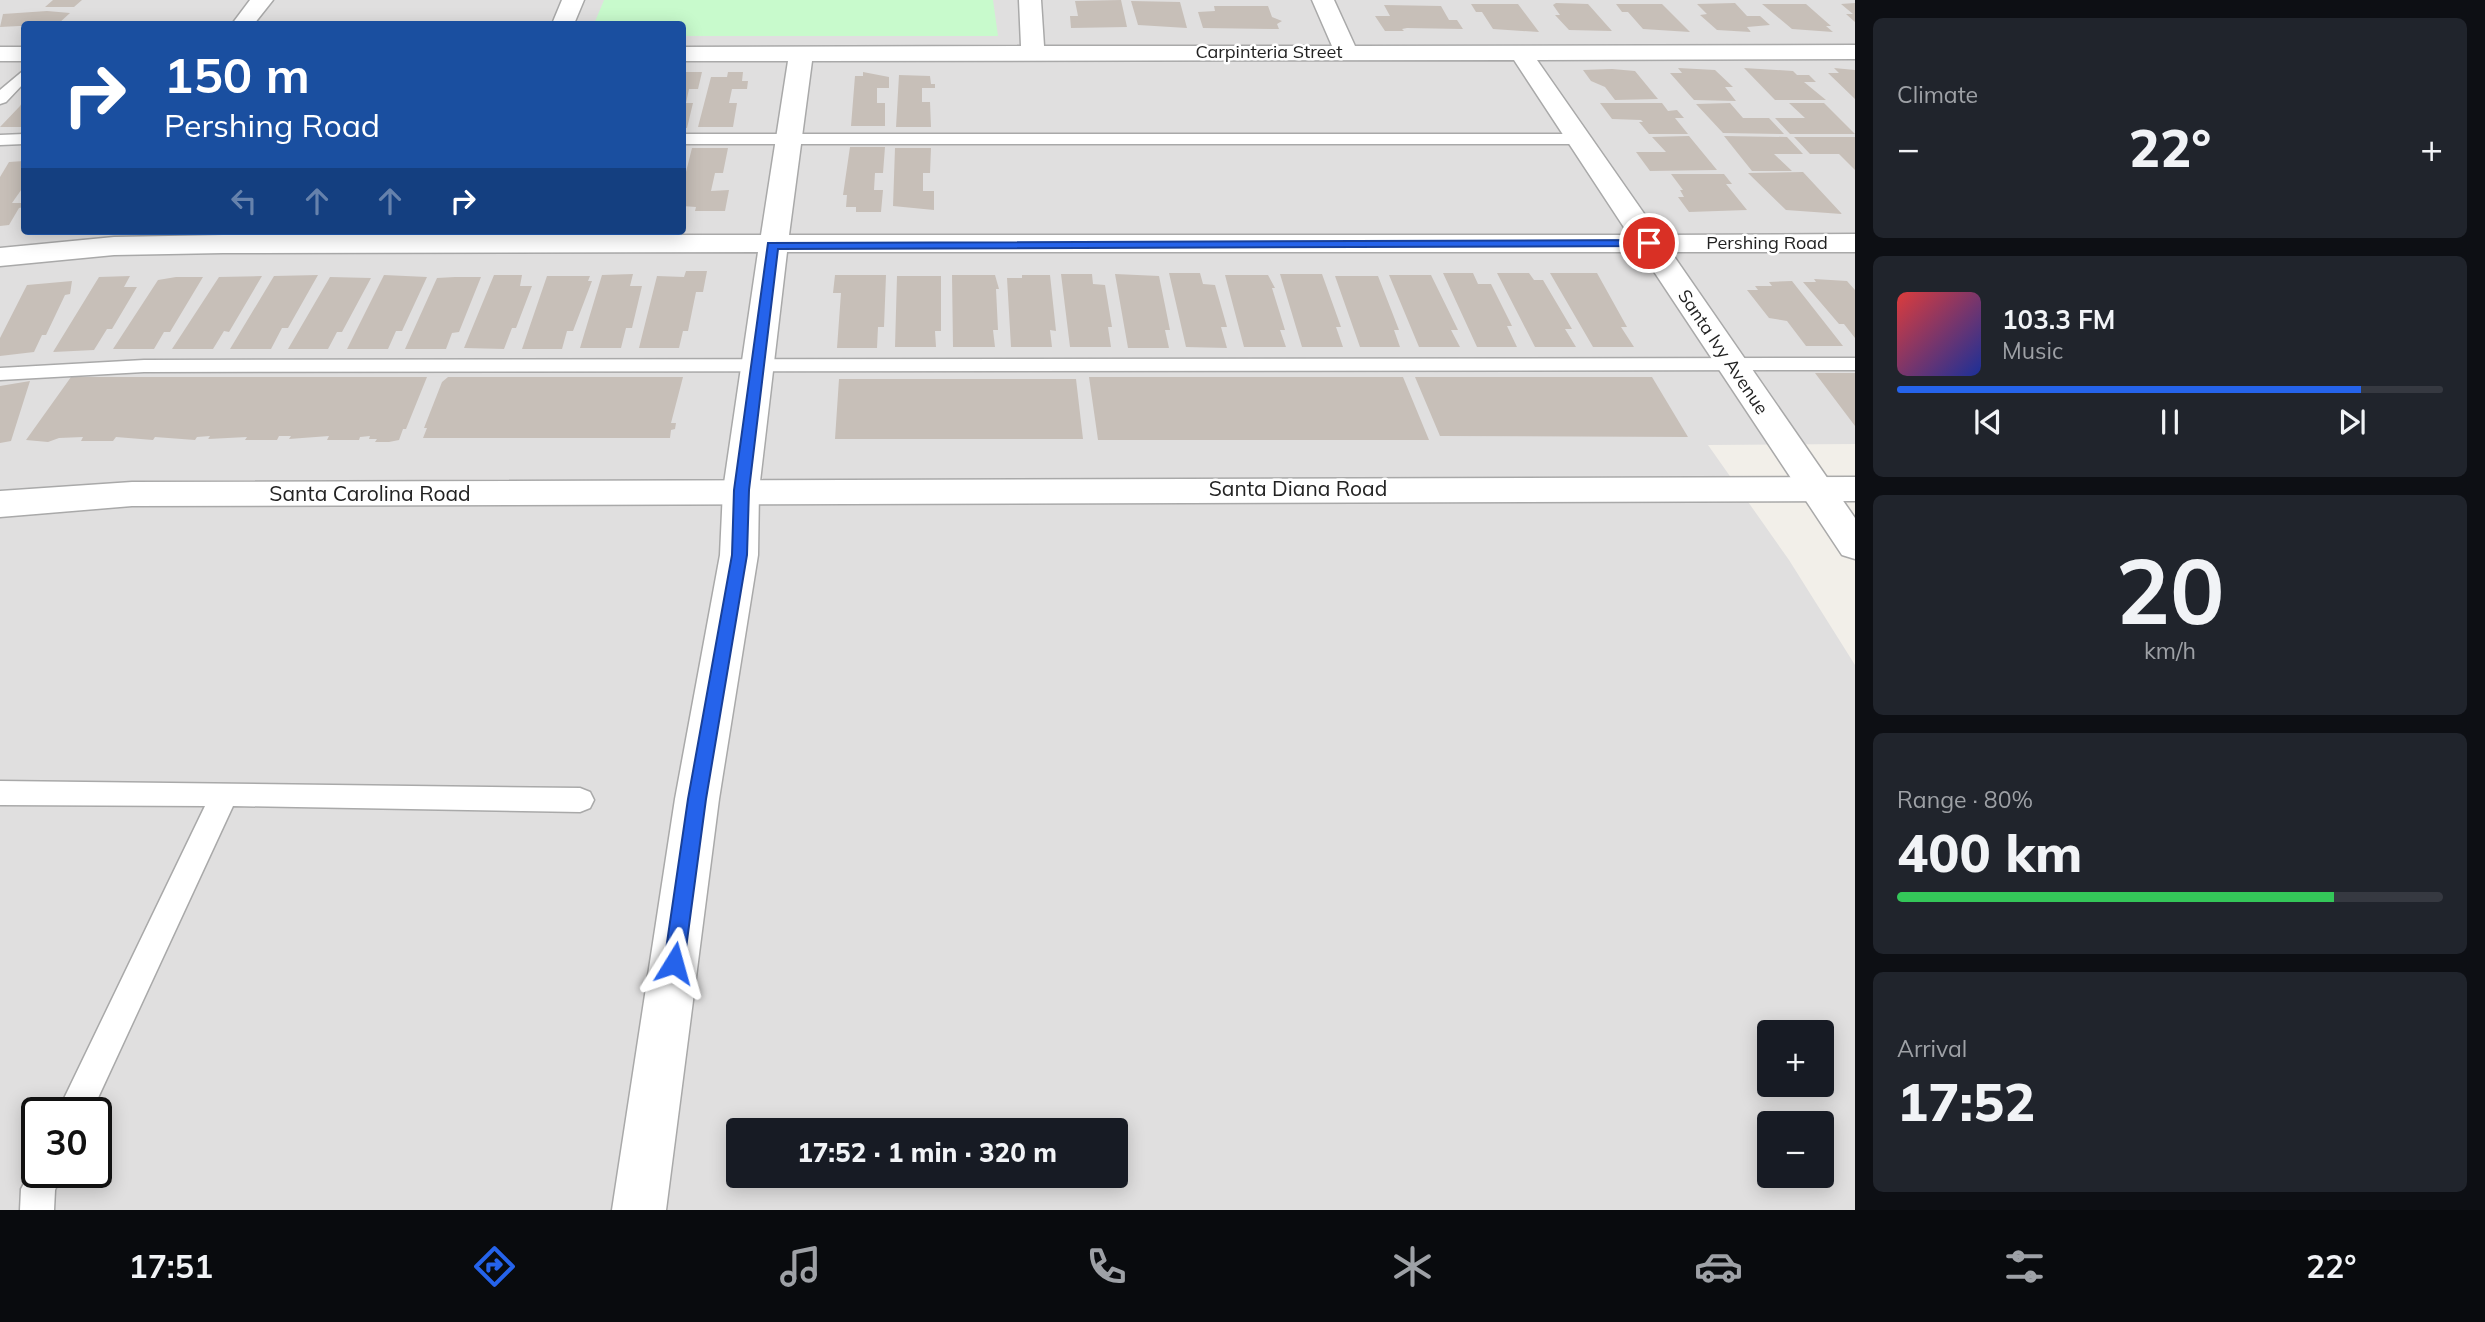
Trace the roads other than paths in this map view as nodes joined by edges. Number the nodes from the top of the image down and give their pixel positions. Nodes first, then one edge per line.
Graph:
1 (262, 0) edge
2 (573, 0) edge
3 (1030, 0) edge
4 (1323, 0) edge
5 (245, 21) edge
6 (564, 21) edge
7 (1033, 52) junction
8 (1346, 52) junction
9 (1855, 52) edge
10 (801, 53) junction
11 (1521, 53) junction
12 (0, 54) edge
13 (21, 54) edge
14 (686, 54) edge
15 (21, 78) edge
16 (0, 99) edge
17 (788, 138) junction
18 (0, 139) edge
19 (21, 139) edge
20 (686, 139) edge
21 (1578, 139) junction
22 (1649, 243) junction
23 (1855, 243) edge
24 (772, 245) junction
25 (0, 257) edge
26 (1733, 364) junction
27 (1855, 364) edge
28 (757, 366) junction
29 (0, 373) edge
30 (1816, 489) junction
31 (1855, 489) edge
32 (741, 490) junction
33 (0, 504) edge
34 (1855, 546) edge
35 (0, 793) edge
36 (225, 794) junction
37 (580, 800) dead end
38 (82, 1097) edge
39 (38, 1188) edge
40 (37, 1210) edge
41 (639, 1210) edge

1 - 5 street
2 - 6 street
3 - 7 street
4 - 8 street
7 - 8 street, Carpinteria Street
7 - 10 street, Carpinteria Street
8 - 11 street, Carpinteria Street
9 - 11 street, Carpinteria Street
10 - 14 street, Carpinteria Street
10 - 17 street
11 - 21 street, Santa Ivy Avenue
12 - 13 street
15 - 16 lane
17 - 20 lane
17 - 21 lane
17 - 24 street
18 - 19 lane
21 - 22 street, Santa Ivy Avenue
22 - 23 street, Pershing Road
22 - 24 street, Pershing Road
22 - 26 street, Santa Ivy Avenue
24 - 25 street, Pershing Road
24 - 28 street
26 - 27 lane
26 - 28 lane
26 - 30 street, Santa Ivy Avenue
28 - 29 lane
28 - 32 street
30 - 31 street, Santa Diana Road
30 - 32 street, Santa Diana Road
30 - 34 street, Santa Ivy Avenue
32 - 33 street, Santa Carolina Road
32 - 41 street
35 - 36 lane
36 - 37 lane
36 - 38 lane
39 - 40 lane

